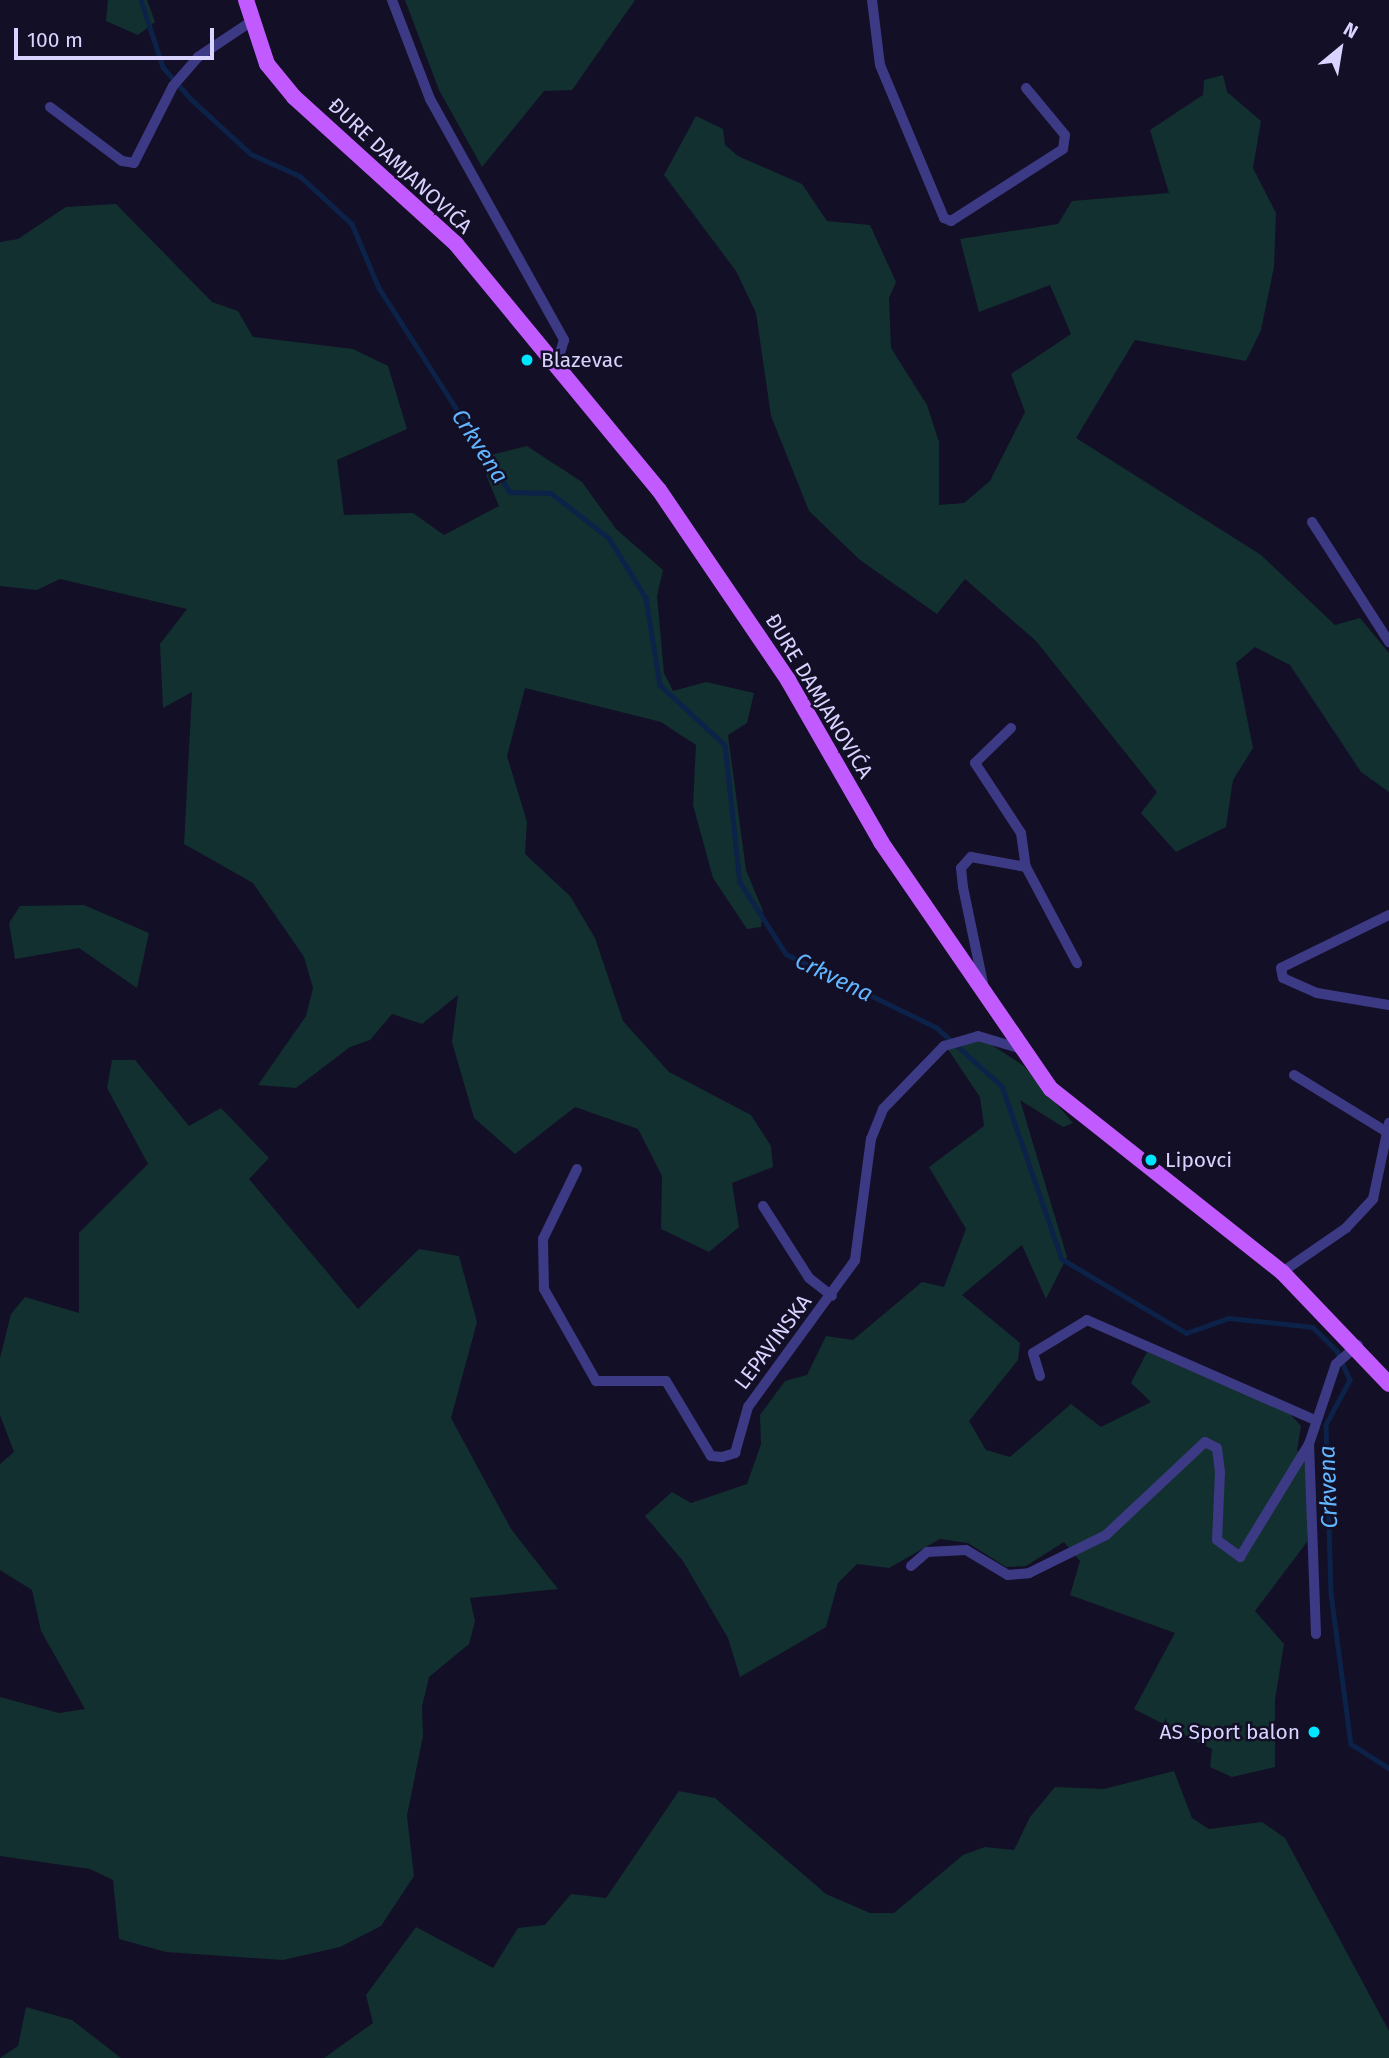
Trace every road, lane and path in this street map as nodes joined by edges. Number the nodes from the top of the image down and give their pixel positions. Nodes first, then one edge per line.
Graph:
1 (246, 0) edge
2 (392, 0) edge
3 (872, 0) edge
4 (249, 23) junction
5 (1026, 88) dead end
6 (50, 107) dead end
7 (556, 366) junction
8 (1312, 522) dead end
9 (1389, 642) edge
10 (1012, 728) dead end
11 (1026, 867) junction
12 (1389, 915) edge
13 (1077, 962) dead end
14 (983, 983) junction
15 (1389, 1005) edge
16 (1022, 1049) junction
17 (1294, 1075) dead end
18 (1387, 1127) edge
19 (577, 1169) dead end
20 (763, 1206) dead end
21 (1282, 1272) junction
22 (832, 1296) junction
23 (1347, 1353) junction
24 (1040, 1376) dead end
25 (1389, 1384) edge
26 (1313, 1419) junction
27 (1309, 1444) junction
28 (911, 1566) dead end
29 (1316, 1634) dead end

1 - 4 main road, ĐURE DAMJANOVIĆA
2 - 7 street
3 - 5 street
4 - 6 street
4 - 7 main road, ĐURE DAMJANOVIĆA
7 - 14 main road, ĐURE DAMJANOVIĆA
8 - 9 street
10 - 11 street
11 - 13 street
11 - 14 street
12 - 15 street
14 - 16 main road, ĐURE DAMJANOVIĆA
16 - 21 main road, ĐURE DAMJANOVIĆA
16 - 22 street, LEPAVINSKA
17 - 18 street
18 - 21 street
19 - 22 street, LEPAVINSKA
20 - 22 street, LEPAVINSKA
21 - 23 main road, ĐURE DAMJANOVIĆA
23 - 25 main road, ĐURE DAMJANOVIĆA
23 - 26 street
24 - 26 street
26 - 27 street
27 - 28 street
27 - 29 street

